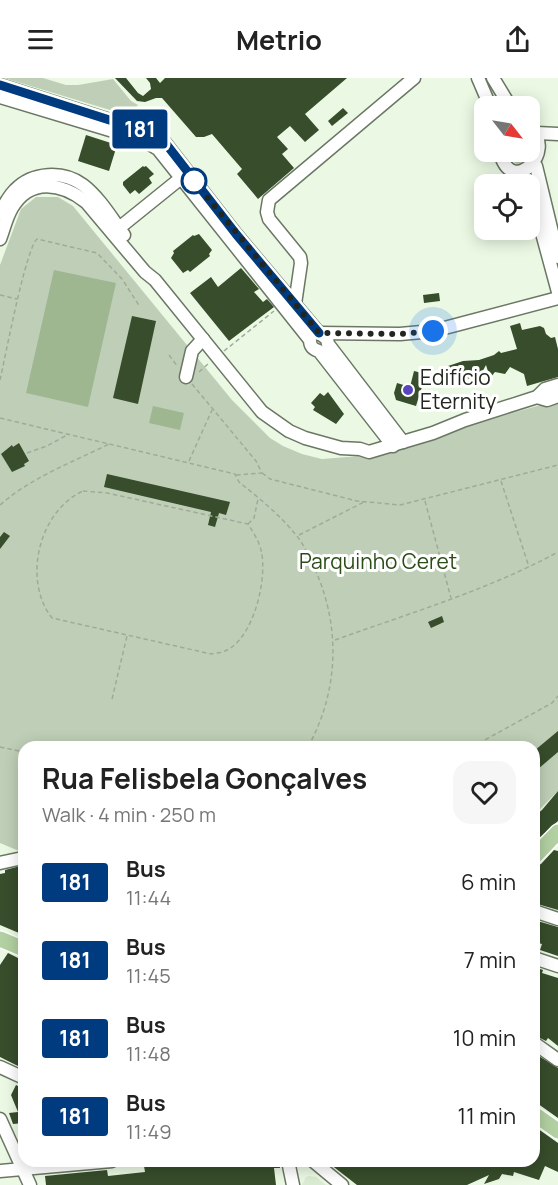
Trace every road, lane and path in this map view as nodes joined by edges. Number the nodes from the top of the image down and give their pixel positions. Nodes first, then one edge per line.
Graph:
1 (414, 78) edge
2 (478, 78) edge
3 (493, 78) edge
4 (0, 85) edge
5 (486, 96) edge
6 (504, 96) edge
7 (0, 97) edge
8 (540, 132) edge
9 (558, 134) edge
10 (540, 138) edge
11 (558, 140) edge
12 (544, 153) junction
13 (504, 162) edge
14 (536, 166) junction
15 (518, 171) junction
16 (520, 174) edge
17 (181, 178) junction
18 (0, 214) edge
19 (554, 223) edge
20 (540, 226) edge
21 (119, 228) junction
22 (0, 239) edge
23 (558, 257) edge
24 (155, 280) junction
25 (558, 292) edge
26 (0, 295) edge
27 (558, 298) edge
28 (18, 299) junction
29 (296, 304) junction
30 (282, 305) junction
31 (140, 307) dead end
32 (203, 339) junction
33 (323, 339) junction
34 (169, 355) dead end
35 (217, 357) junction
36 (187, 379) junction
37 (0, 380) edge
38 (558, 385) edge
39 (558, 396) edge
40 (537, 397) junction
41 (212, 410) junction
42 (0, 418) edge
43 (68, 434) junction
44 (396, 441) junction
45 (110, 444) junction
46 (27, 453) dead end
47 (189, 462) junction
48 (558, 465) edge
49 (262, 473) junction
50 (236, 475) junction
51 (501, 480) junction
52 (258, 498) junction
53 (425, 500) junction
54 (365, 502) junction
55 (0, 505) edge
56 (249, 524) junction
57 (297, 536) junction
58 (558, 552) edge
59 (529, 567) junction
60 (452, 598) junction
61 (127, 635) junction
62 (334, 640) junction
63 (558, 696) edge
64 (112, 699) dead end
65 (312, 741) edge
66 (483, 741) edge
67 (0, 747) edge
68 (18, 752) edge
69 (556, 837) edge
70 (540, 852) edge
71 (18, 859) dead end
72 (0, 863) edge
73 (540, 912) edge
74 (558, 919) edge
75 (0, 939) edge
76 (18, 946) edge
77 (540, 960) edge
78 (558, 966) edge
79 (540, 1047) edge
80 (558, 1060) edge
81 (0, 1067) edge
82 (18, 1075) edge
83 (540, 1118) edge
84 (0, 1119) edge
85 (558, 1131) edge
86 (18, 1159) edge
87 (22, 1167) edge
88 (53, 1167) edge
89 (291, 1167) edge
90 (320, 1167) edge
91 (23, 1170) junction
92 (0, 1171) edge
93 (30, 1185) edge
94 (293, 1185) edge
95 (342, 1185) edge

1 - 29 street
2 - 5 street
3 - 6 street
4 - 29 street
7 - 17 street
8 - 9 street
10 - 12 street
11 - 12 street
12 - 14 street
13 - 15 street
14 - 15 street
14 - 19 street
15 - 16 street
17 - 21 street
17 - 30 street
18 - 21 street
19 - 23 street
20 - 25 street
21 - 24 street
22 - 24 street
24 - 32 street
26 - 28 path
27 - 33 street
28 - 31 path
28 - 37 path
29 - 33 street
30 - 33 street
30 - 35 path
32 - 35 street
32 - 36 street
33 - 44 street
34 - 36 path
35 - 36 path
35 - 44 street
36 - 41 path
38 - 40 street
39 - 40 street
40 - 44 street
41 - 47 path
41 - 49 path
42 - 43 path
43 - 45 path
43 - 46 path
45 - 47 path
45 - 55 path
47 - 50 path
48 - 51 path
49 - 50 path
49 - 54 path
50 - 52 path
51 - 53 path
51 - 59 path
52 - 56 path
52 - 57 path
53 - 54 path
53 - 60 path
54 - 57 path
56 - 61 path
56 - 61 path
57 - 62 path
58 - 59 path
59 - 60 path
60 - 62 path
61 - 64 path
62 - 65 path
63 - 66 path
67 - 68 path
69 - 70 main road
71 - 72 street
73 - 74 street
75 - 76 main road
77 - 78 street
79 - 80 street
81 - 82 street
83 - 85 main road
84 - 86 street
87 - 91 street
88 - 91 street
89 - 94 street
90 - 95 street
91 - 92 street
91 - 93 street

